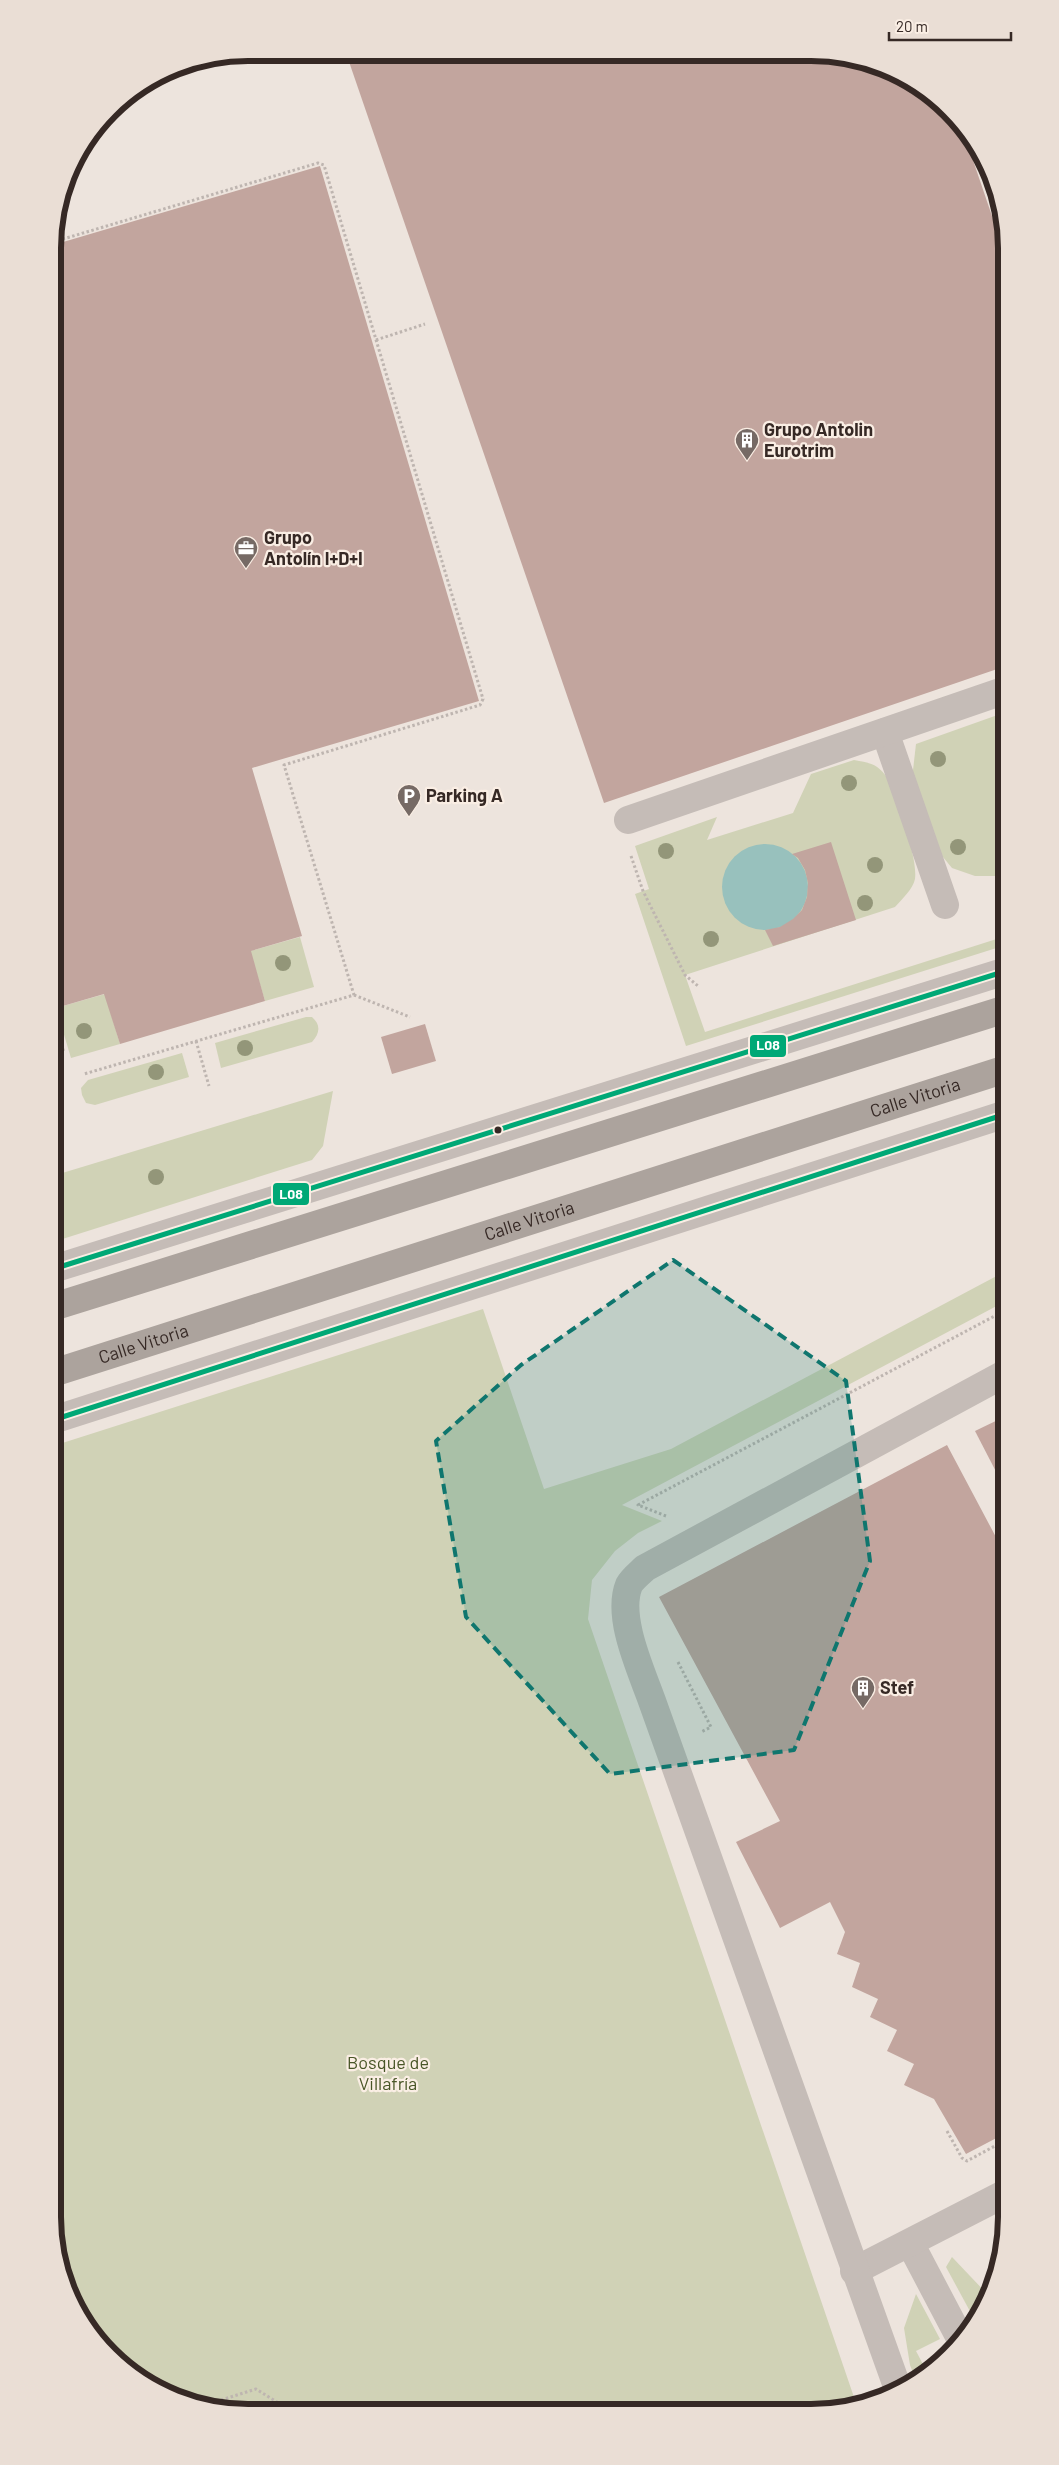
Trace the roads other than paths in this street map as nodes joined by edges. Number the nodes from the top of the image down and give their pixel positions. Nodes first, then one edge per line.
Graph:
1 (998, 693) edge
2 (885, 732) junction
3 (628, 820) dead end
4 (945, 905) dead end
5 (998, 974) edge
6 (998, 1012) edge
7 (998, 1072) edge
8 (998, 1117) edge
9 (61, 1266) edge
10 (61, 1304) edge
11 (61, 1370) edge
12 (998, 1377) edge
13 (61, 1417) edge
14 (998, 2197) edge
15 (910, 2243) junction
16 (854, 2271) junction
17 (957, 2332) edge
18 (896, 2383) edge

1 - 2 street
2 - 3 street
2 - 4 street
5 - 9 street
6 - 10 highway
7 - 11 highway, Calle Vitoria
8 - 13 street
12 - 16 street
14 - 15 street
15 - 16 street
15 - 17 street
16 - 18 street

